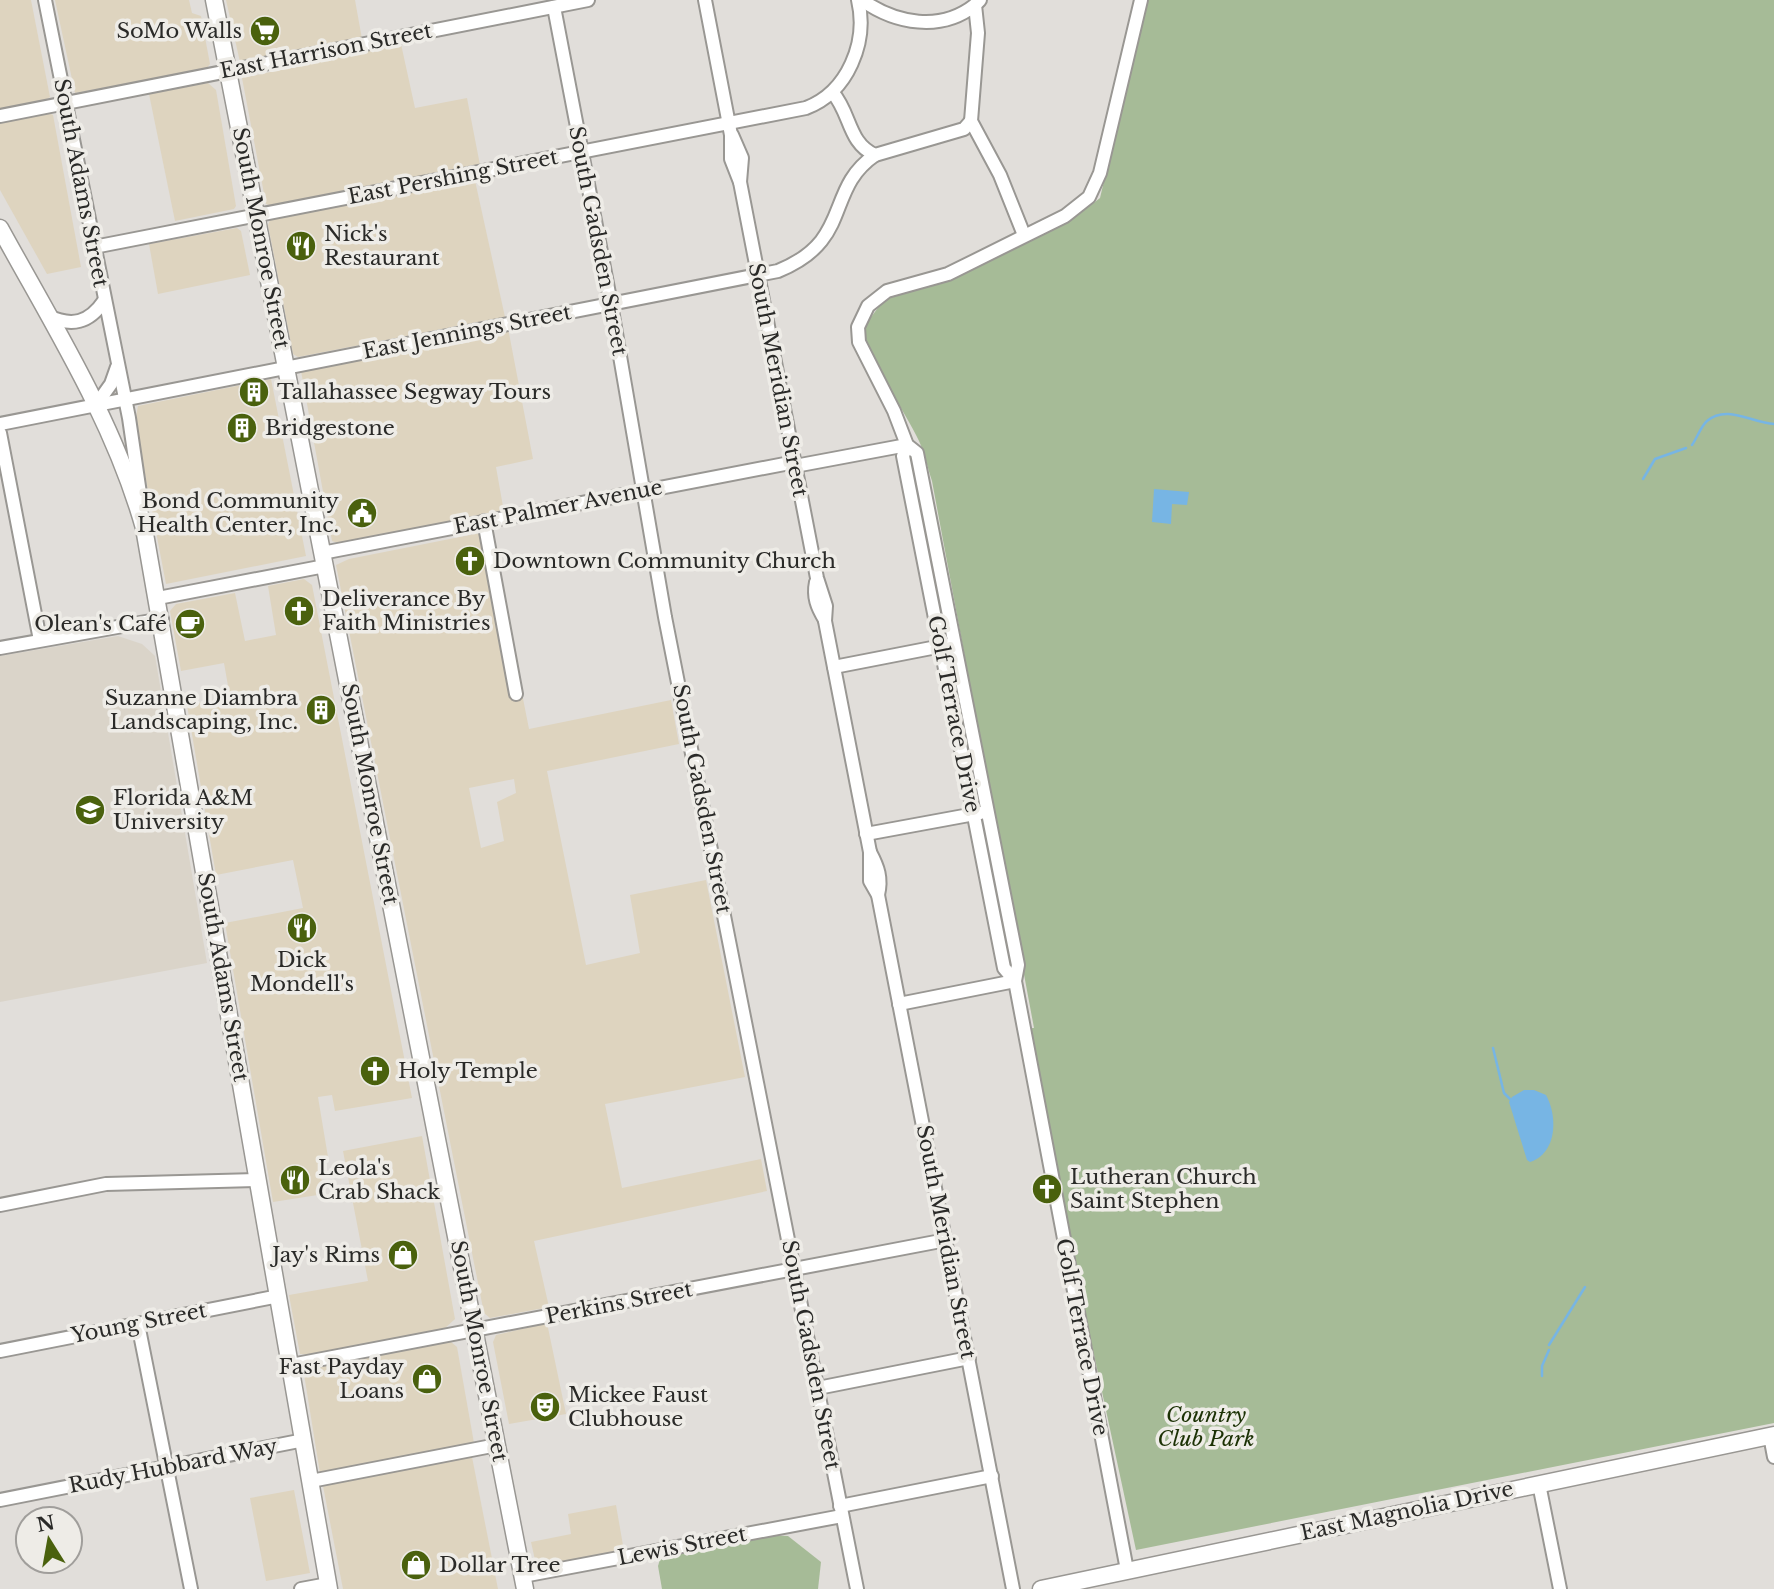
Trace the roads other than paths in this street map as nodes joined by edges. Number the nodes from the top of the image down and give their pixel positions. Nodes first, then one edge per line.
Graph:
1 (45, 0) edge
2 (214, 0) edge
3 (587, 0) edge
4 (705, 0) edge
5 (860, 0) edge
6 (1141, 0) edge
7 (978, 3) edge
8 (554, 7) junction
9 (228, 71) junction
10 (833, 93) junction
11 (65, 103) junction
12 (0, 116) edge
13 (971, 121) junction
14 (730, 129) junction
15 (582, 152) junction
16 (875, 155) junction
17 (256, 214) junction
18 (0, 228) edge
19 (1024, 235) junction
20 (94, 247) junction
21 (757, 275) junction
22 (104, 301) junction
23 (611, 304) junction
24 (48, 316) junction
25 (117, 366) junction
26 (286, 367) junction
27 (126, 399) junction
28 (96, 405) junction
29 (0, 424) edge
30 (0, 433) edge
31 (907, 445) junction
32 (795, 464) junction
33 (643, 490) junction
34 (484, 521) junction
35 (144, 528) junction
36 (324, 559) junction
37 (158, 598) junction
38 (162, 619) junction
39 (40, 640) junction
40 (954, 643) junction
41 (940, 646) junction
42 (0, 648) edge
43 (834, 667) junction
44 (516, 694) dead end
45 (988, 811) junction
46 (974, 814) junction
47 (866, 834) junction
48 (1015, 981) junction
49 (899, 1004) junction
50 (258, 1180) junction
51 (0, 1205) edge
52 (946, 1240) junction
53 (794, 1269) junction
54 (279, 1296) junction
55 (138, 1324) junction
56 (475, 1331) junction
57 (0, 1351) edge
58 (969, 1358) junction
59 (291, 1365) junction
60 (818, 1388) junction
61 (1772, 1436) edge
62 (304, 1440) junction
63 (497, 1445) junction
64 (1774, 1457) edge
65 (167, 1467) junction
66 (992, 1476) junction
67 (311, 1480) junction
68 (1539, 1484) junction
69 (0, 1500) edge
70 (841, 1511) junction
71 (1127, 1570) junction
72 (524, 1583) edge
73 (329, 1586) edge
74 (191, 1589) edge
75 (301, 1589) edge
76 (857, 1589) edge
77 (1013, 1589) edge
78 (1041, 1589) edge
79 (1560, 1589) edge

1 - 11 street, South Adams Street
2 - 9 main road, South Monroe Street
3 - 8 street, East Harrison Street
4 - 14 street, South Meridian Street
5 - 7 street
5 - 10 street
6 - 19 street, Golf Terrace Drive
7 - 13 street
8 - 9 street, East Harrison Street
8 - 15 street, South Gadsden Street
9 - 11 street, East Harrison Street
9 - 17 main road, South Monroe Street
10 - 14 street, East Pershing Street
10 - 16 street
11 - 12 street, East Harrison Street
11 - 20 street, South Adams Street
13 - 16 street
13 - 19 street
14 - 15 street, East Pershing Street
14 - 21 street, South Meridian Street
15 - 17 street, East Pershing Street
15 - 23 street, South Gadsden Street
16 - 21 street, East Jennings Street
17 - 20 street, East Pershing Street
17 - 26 main road, South Monroe Street
18 - 24 main road
19 - 31 street, Golf Terrace Drive
20 - 22 street, South Adams Street
21 - 23 street, East Jennings Street
21 - 32 street, South Meridian Street
22 - 24 street
22 - 25 street, South Adams Street
23 - 26 street, East Jennings Street
23 - 33 street, South Gadsden Street
24 - 28 main road
25 - 27 street, South Adams Street
25 - 28 street
26 - 27 street, East Jennings Street
26 - 36 main road, South Monroe Street
27 - 28 street, East Jennings Street
27 - 35 street, South Adams Street
28 - 29 street, East Jennings Street
28 - 35 main road
30 - 39 street
31 - 32 street, East Palmer Avenue
31 - 40 street, Golf Terrace Drive
31 - 41 street, Golf Terrace Drive
32 - 33 street, East Palmer Avenue
32 - 43 street, South Meridian Street
33 - 34 street, East Palmer Avenue
33 - 53 street, South Gadsden Street
34 - 36 street, East Palmer Avenue
34 - 44 street
35 - 37 main road, South Adams Street
36 - 37 street, East Palmer Avenue
36 - 56 main road, South Monroe Street
37 - 38 main road, South Adams Street
38 - 39 street
38 - 50 main road, South Adams Street
39 - 42 street
40 - 41 street
40 - 45 street, Golf Terrace Drive
41 - 43 street
41 - 46 street, Golf Terrace Drive
43 - 47 street, South Meridian Street
45 - 46 street
45 - 48 street, Golf Terrace Drive
46 - 47 street
46 - 48 street, Golf Terrace Drive
47 - 49 street, South Meridian Street
48 - 49 street
48 - 71 street, Golf Terrace Drive
49 - 52 street, South Meridian Street
50 - 51 street
50 - 54 main road, South Adams Street
52 - 53 street, Perkins Street
52 - 58 street, South Meridian Street
53 - 56 street, Perkins Street
53 - 60 street, South Gadsden Street
54 - 55 street, Young Street
54 - 59 main road, South Adams Street
55 - 57 street, Young Street
55 - 65 street
56 - 59 street, Perkins Street
56 - 63 main road, South Monroe Street
58 - 60 street
58 - 66 street, South Meridian Street
59 - 62 main road, South Adams Street
60 - 70 street, South Gadsden Street
61 - 64 street
61 - 68 main road, East Magnolia Drive
62 - 65 street, Rudy Hubbard Way
62 - 67 main road, South Adams Street
63 - 67 street
63 - 72 main road, South Monroe Street
65 - 69 street, Rudy Hubbard Way
65 - 74 street
66 - 70 street, Lewis Street
66 - 77 street, South Meridian Street
67 - 73 main road, South Adams Street
68 - 71 main road, East Magnolia Drive
68 - 79 street
70 - 72 street, Lewis Street
70 - 76 street, South Gadsden Street
71 - 78 main road, East Magnolia Drive
73 - 75 street

